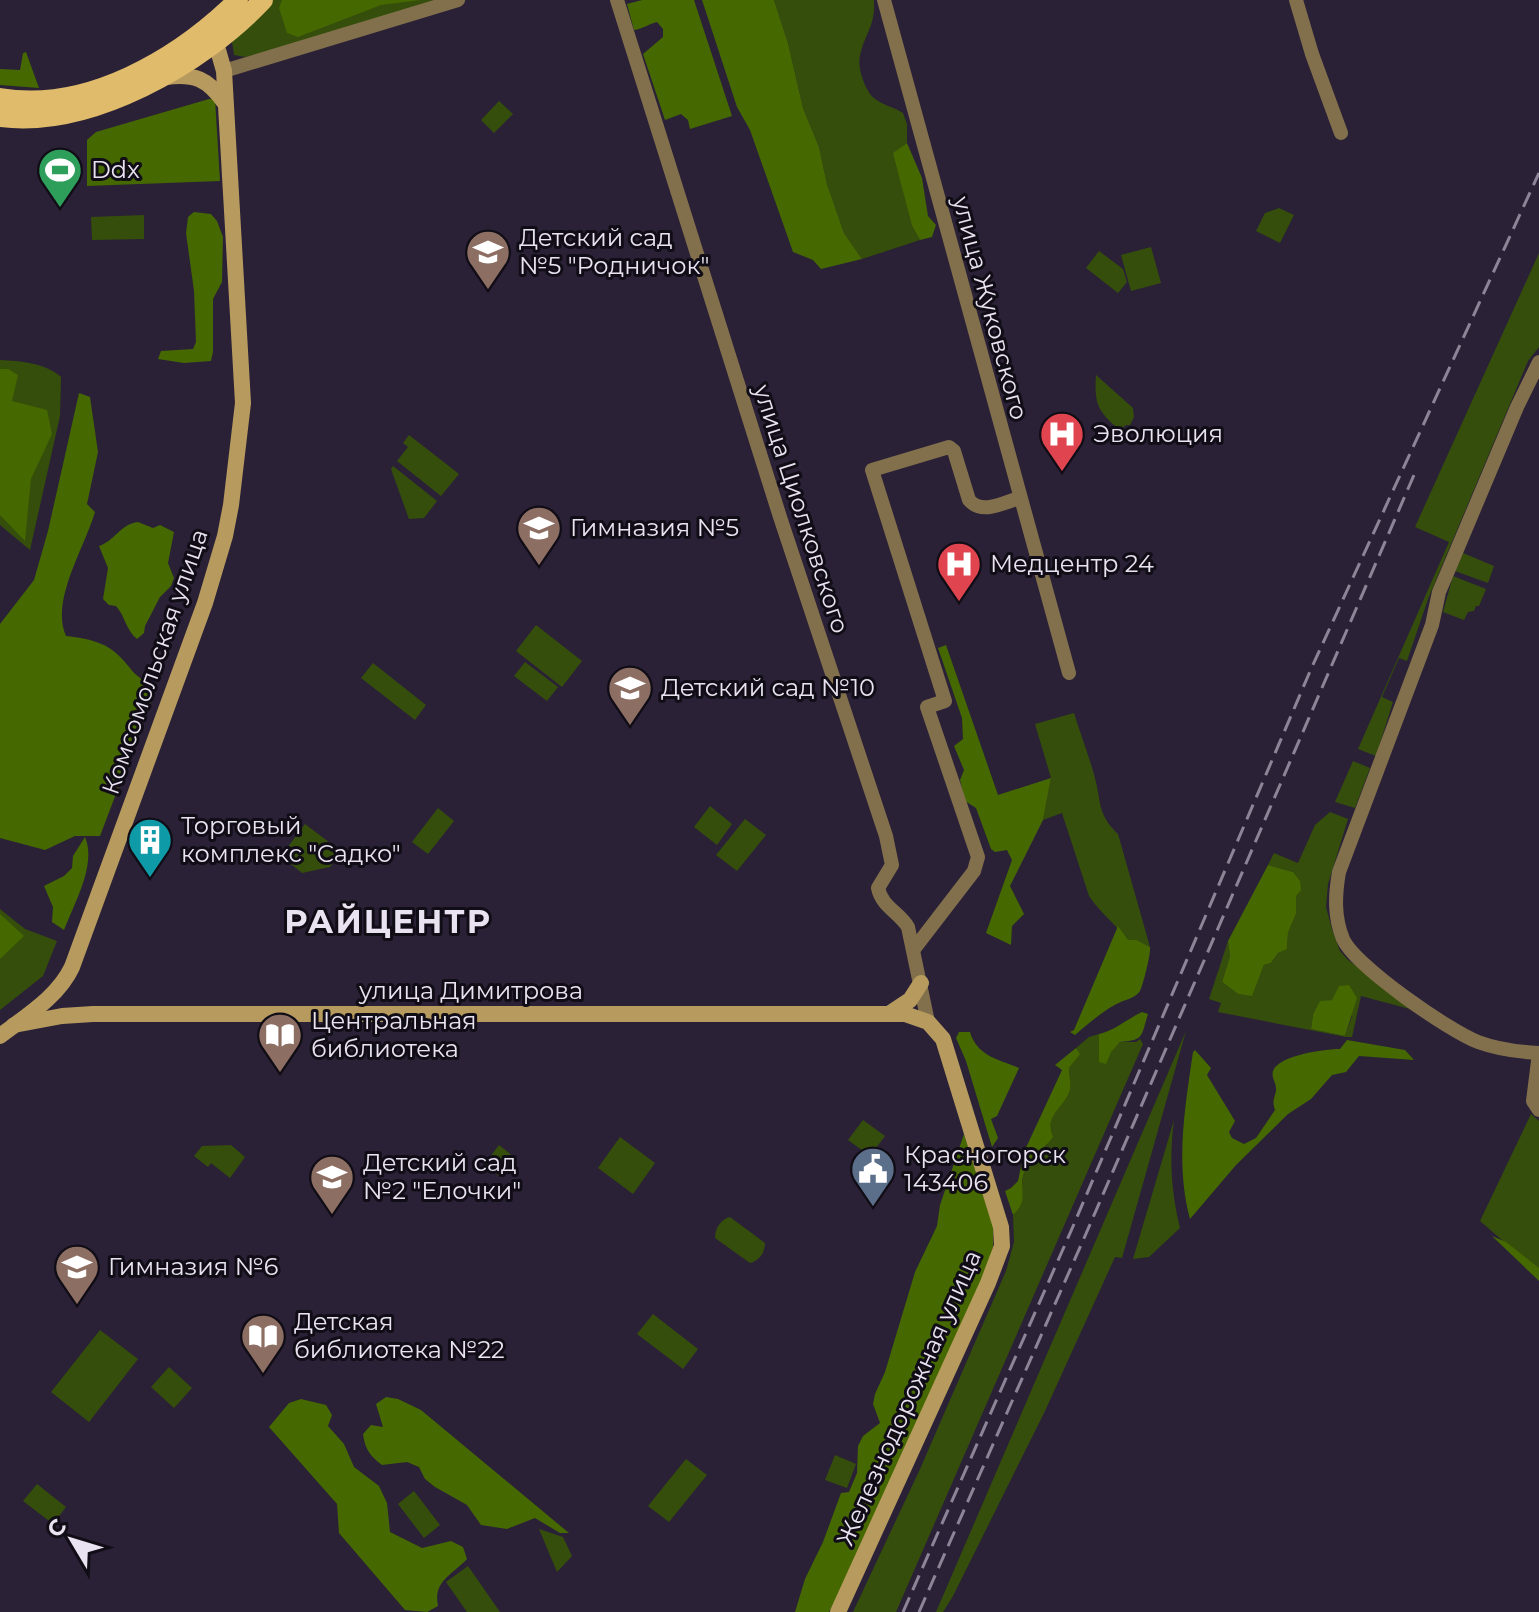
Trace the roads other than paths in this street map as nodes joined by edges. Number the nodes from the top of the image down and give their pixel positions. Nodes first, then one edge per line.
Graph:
1 (238, 0) edge
2 (263, 0) edge
3 (458, 0) edge
4 (617, 0) edge
5 (884, 0) edge
6 (1296, 0) edge
7 (210, 38) junction
8 (224, 71) junction
9 (157, 78) junction
10 (0, 98) edge
11 (225, 103) junction
12 (0, 117) edge
13 (1341, 133) dead end
14 (1539, 362) edge
15 (1019, 498) junction
16 (1069, 673) dead end
17 (914, 949) junction
18 (66, 981) junction
19 (921, 983) junction
20 (85, 1014) junction
21 (889, 1014) junction
22 (928, 1022) junction
23 (7, 1031) edge
24 (1539, 1053) edge
25 (1539, 1110) edge
26 (838, 1612) edge

1 - 7 main road
2 - 7 main road
3 - 8 street
4 - 17 street, улица Циолковского
5 - 15 street, улица Жуковского
6 - 13 street
7 - 8 street, Комсомольская улица
7 - 9 main road
7 - 10 main road
8 - 11 street, Комсомольская улица
9 - 11 street
9 - 12 main road
11 - 18 street, Комсомольская улица
14 - 24 street
15 - 16 street, улица Жуковского
15 - 17 street
17 - 19 street, улица Циолковского
18 - 20 street
18 - 23 street, Комсомольская улица
19 - 21 street
19 - 22 street, улица Циолковского
20 - 21 street, улица Димитрова
20 - 23 street, улица Димитрова
21 - 22 street, улица Димитрова
22 - 26 street, Железнодорожная улица
24 - 25 street

